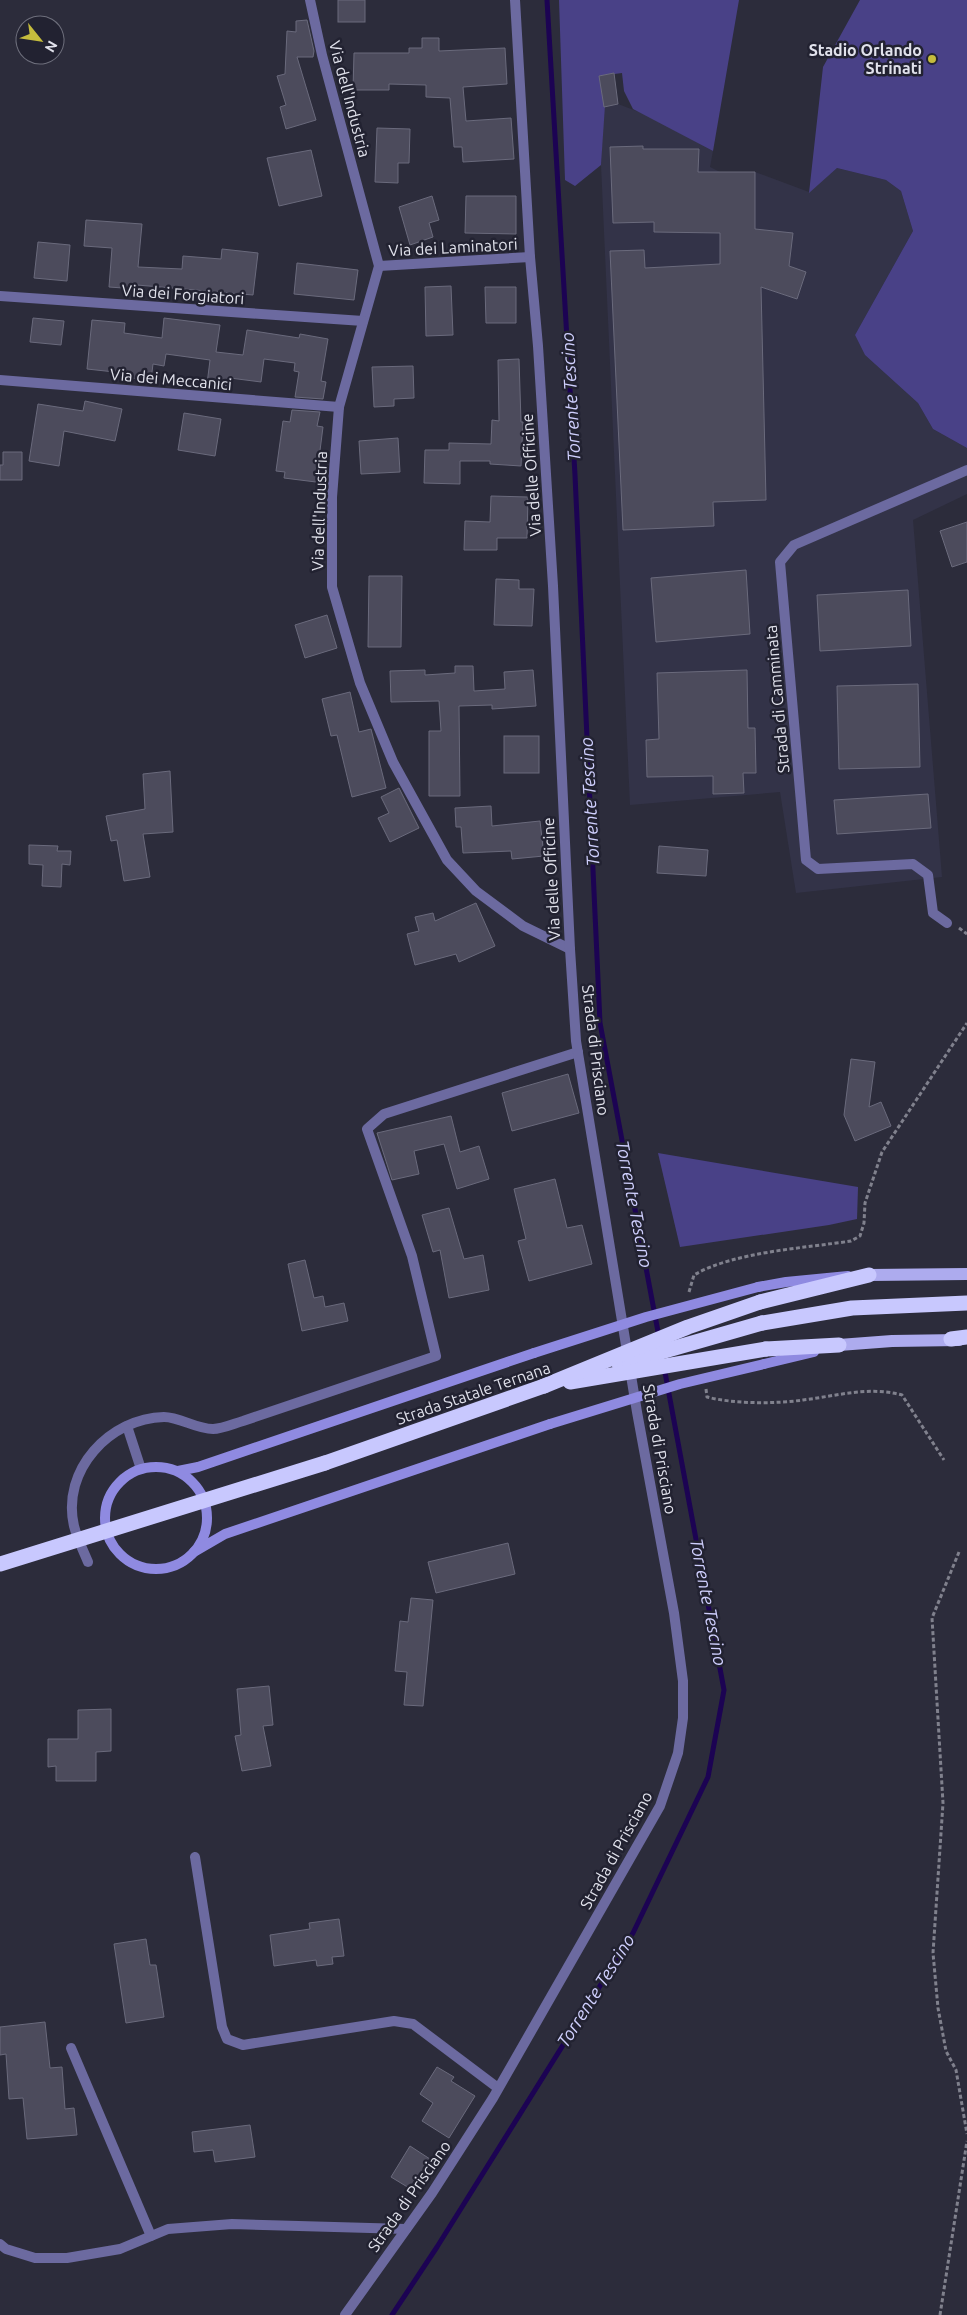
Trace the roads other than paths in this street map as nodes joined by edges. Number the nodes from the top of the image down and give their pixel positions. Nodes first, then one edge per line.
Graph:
1 (310, 0) edge
2 (515, 0) edge
3 (530, 257) junction
4 (379, 266) junction
5 (0, 296) edge
6 (363, 321) junction
7 (0, 380) edge
8 (339, 407) junction
9 (967, 470) edge
10 (947, 923) dead end
11 (570, 949) junction
12 (578, 1052) junction
13 (967, 1274) edge
14 (868, 1275) joint
15 (759, 1295) junction
16 (967, 1303) edge
17 (967, 1337) edge
18 (951, 1339) junction
19 (967, 1342) edge
20 (839, 1345) joint
21 (765, 1357) junction
22 (544, 1386) junction
23 (127, 1426) junction
24 (141, 1469) junction
25 (178, 1471) junction
26 (194, 1552) junction
27 (88, 1562) dead end
28 (0, 1564) edge
29 (195, 1857) dead end
30 (71, 2048) dead end
31 (498, 2088) junction
32 (406, 2229) junction
33 (151, 2236) junction
34 (0, 2244) edge
35 (345, 2315) edge

1 - 4 street, Via dell'Industria
2 - 3 street, Via delle Officine
3 - 4 street, Via dei Laminatori
3 - 11 street, Via delle Officine
4 - 6 street, Via dell'Industria
5 - 6 street, Via dei Forgiatori
6 - 8 street, Via dell'Industria
7 - 8 street, Via dei Meccanici
8 - 11 street, Via dell'Industria
9 - 10 street, Strada di Camminata
11 - 12 street, Strada di Prisciano
12 - 23 street
12 - 31 street, Strada di Prisciano
13 - 14 main road
14 - 15 highway
15 - 22 highway, bridge
15 - 25 main road, bridge
16 - 22 highway, Strada Statale Ternana, bridge
17 - 18 highway
18 - 19 main road
18 - 20 main road
20 - 21 highway
21 - 22 highway, bridge
21 - 26 main road, bridge
22 - 28 highway, Strada Statale Ternana, bridge
23 - 24 street
23 - 27 street
24 - 25 main road
24 - 26 main road
25 - 26 main road
29 - 31 street
30 - 33 street
31 - 32 street, Strada di Prisciano
32 - 33 street
32 - 35 street, Strada di Prisciano
33 - 34 street

